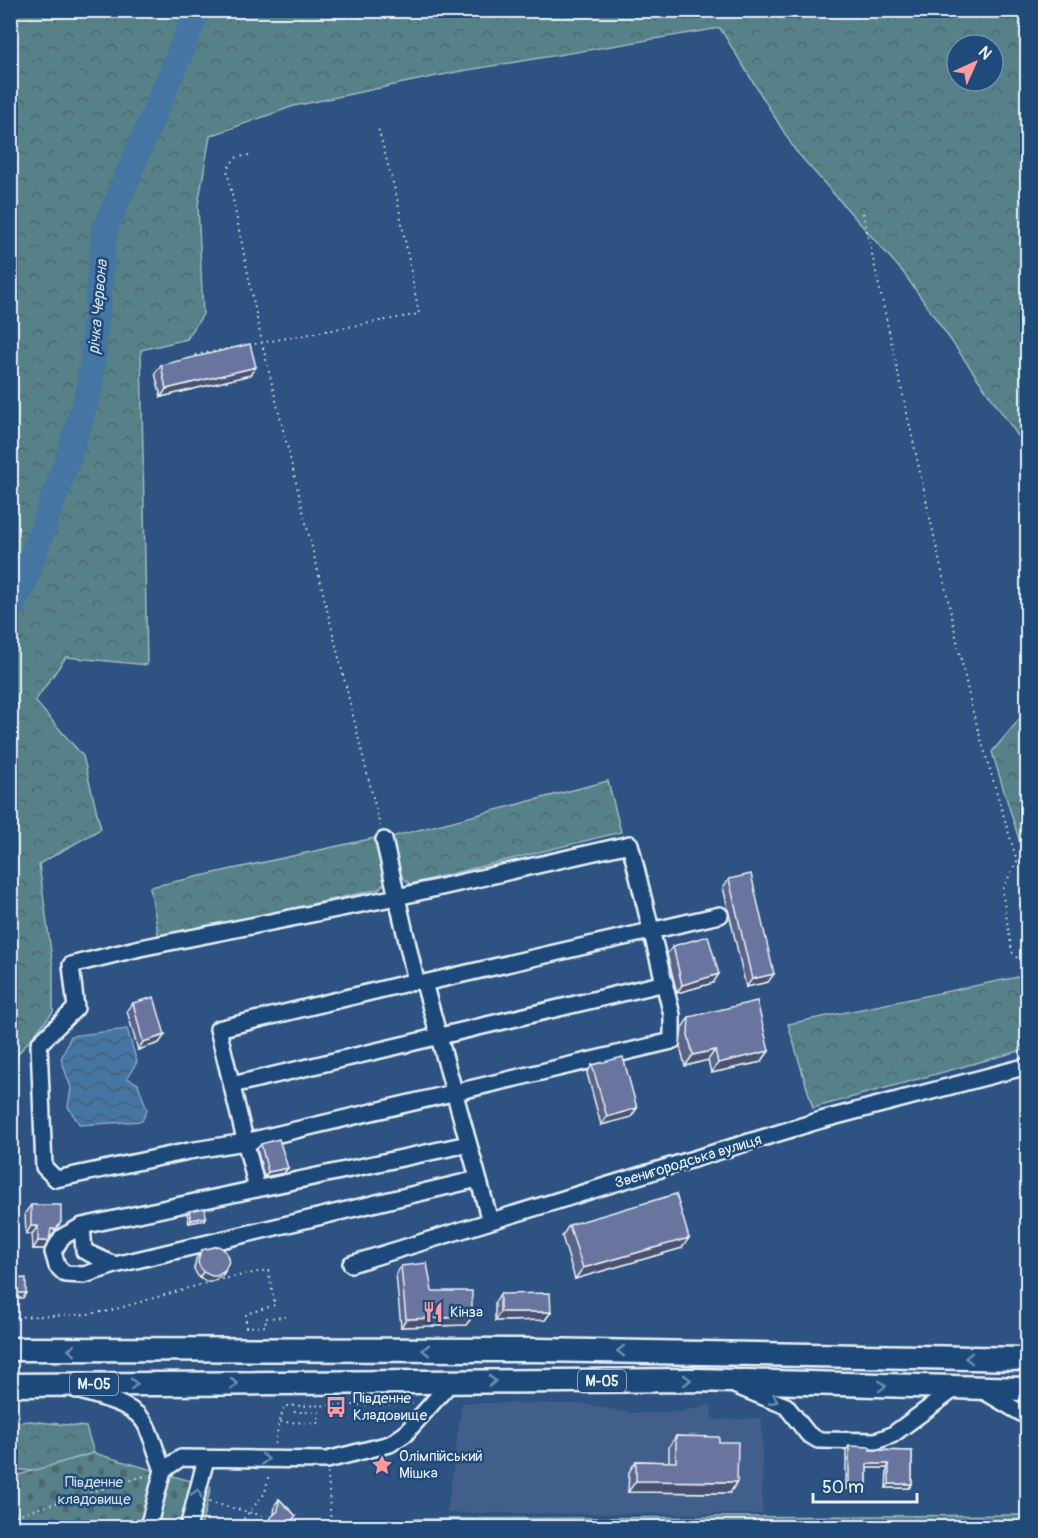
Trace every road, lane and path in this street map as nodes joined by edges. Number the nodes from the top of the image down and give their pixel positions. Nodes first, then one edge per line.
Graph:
1 (378, 128) dead end
2 (249, 155) dead end
3 (863, 213) dead end
4 (262, 343) junction
5 (195, 355) edge
6 (384, 840) joint
7 (397, 897) junction
8 (720, 915) dead end
9 (652, 932) junction
10 (1028, 971) edge
11 (420, 982) junction
12 (665, 983) junction
13 (439, 1037) junction
14 (1028, 1066) edge
15 (232, 1085) junction
16 (454, 1092) junction
17 (245, 1142) junction
18 (468, 1144) junction
19 (478, 1179) junction
20 (257, 1189) junction
21 (490, 1221) junction
22 (82, 1226) junction
23 (351, 1264) dead end
24 (116, 1265) junction
25 (211, 1272) edge
26 (213, 1281) junction
27 (10, 1317) edge
28 (288, 1317) dead end
29 (10, 1349) edge
30 (1028, 1359) edge
31 (719, 1381) junction
32 (452, 1382) junction
33 (10, 1385) edge
34 (60, 1385) junction
35 (956, 1388) junction
36 (980, 1389) junction
37 (1028, 1389) edge
38 (434, 1403) junction
39 (290, 1412) dead end
40 (1028, 1417) edge
41 (279, 1422) dead end
42 (295, 1423) dead end
43 (206, 1459) junction
44 (327, 1460) junction
45 (163, 1470) junction
46 (195, 1499) junction
47 (264, 1516) dead end
48 (10, 1517) edge
49 (148, 1527) edge
50 (188, 1527) edge
51 (331, 1527) edge

1 - 4 path
2 - 4 path
3 - 10 path
4 - 5 path
4 - 6 path
6 - 7 street
7 - 9 street
7 - 11 street
7 - 17 street
8 - 9 street
9 - 11 street
9 - 12 street
11 - 13 street
11 - 15 street
12 - 13 street
12 - 16 street
13 - 15 street
13 - 16 street
14 - 21 street, Звенигородська вулиця
15 - 17 street
16 - 17 street
16 - 18 street
17 - 20 street
18 - 19 street
18 - 20 street
19 - 21 street
19 - 24 street
20 - 22 street
21 - 23 street, Звенигородська вулиця
22 - 24 street
22 - 24 street
25 - 26 path
26 - 27 path
26 - 28 path
30 -> 29 highway, М-05
32 -> 31 highway, М-05
31 -> 35 highway, М-05
31 -> 35 street
34 -> 32 highway, М-05
32 - 38 street
33 - 34 highway, М-05
34 - 45 street
35 - 36 highway, М-05
36 - 37 highway, М-05
36 - 40 street
38 - 41 path
38 - 44 street
39 - 42 path
43 -> 44 street
43 - 45 street
46 -> 43 street
44 - 51 path
45 - 48 path
45 - 49 street
46 - 47 path
46 - 50 street

